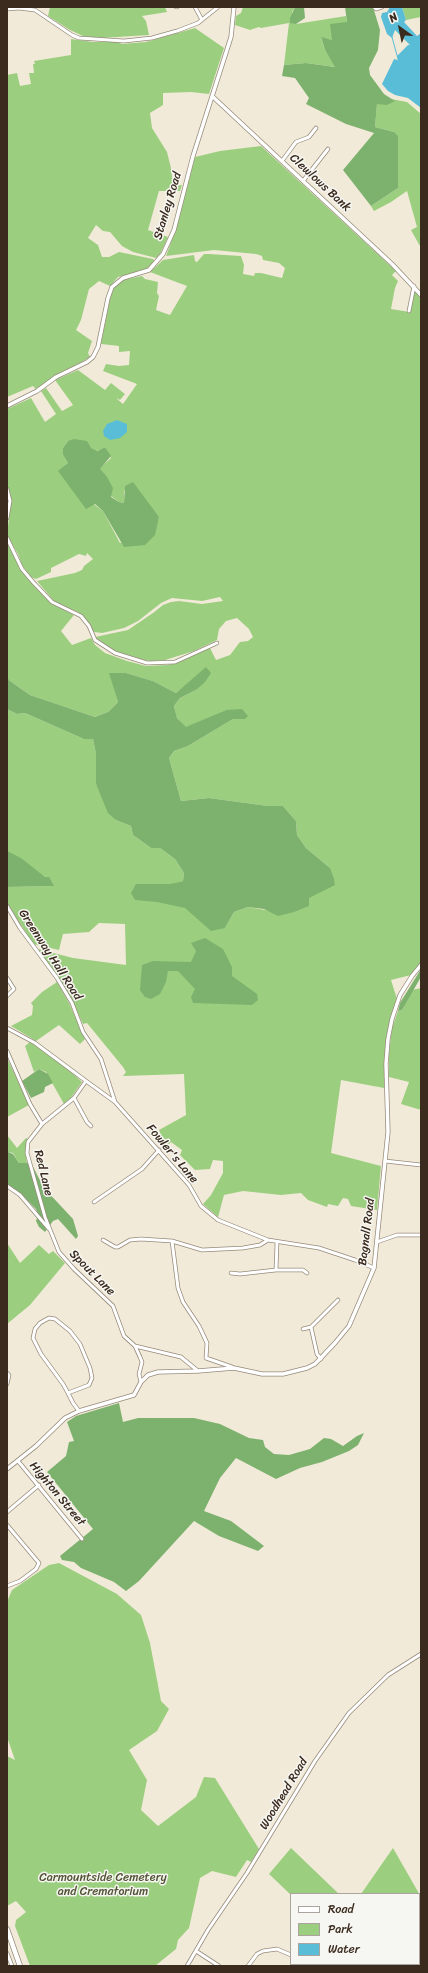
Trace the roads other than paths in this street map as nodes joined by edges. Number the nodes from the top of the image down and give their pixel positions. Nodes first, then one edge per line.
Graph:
1 (195, 7) edge
2 (218, 7) edge
3 (234, 7) edge
4 (374, 7) edge
5 (381, 8) edge
6 (7, 9) edge
7 (35, 9) edge
8 (202, 20) junction
9 (212, 96) junction
10 (316, 128) dead end
11 (328, 149) dead end
12 (282, 161) junction
13 (303, 182) junction
14 (414, 286) junction
15 (421, 295) edge
16 (409, 311) dead end
17 (7, 406) edge
18 (7, 489) edge
19 (7, 518) edge
20 (7, 538) edge
21 (217, 643) dead end
22 (7, 906) edge
23 (421, 965) edge
24 (7, 978) edge
25 (7, 996) edge
26 (7, 1028) edge
27 (7, 1051) edge
28 (86, 1081) junction
29 (74, 1098) junction
30 (115, 1102) junction
31 (42, 1124) junction
32 (91, 1126) dead end
33 (159, 1150) junction
34 (385, 1161) junction
35 (421, 1165) edge
36 (7, 1186) edge
37 (94, 1202) dead end
38 (50, 1230) junction
39 (421, 1235) edge
40 (103, 1240) dead end
41 (268, 1240) junction
42 (172, 1242) junction
43 (277, 1242) junction
44 (377, 1242) junction
45 (374, 1268) junction
46 (276, 1270) junction
47 (230, 1273) dead end
48 (307, 1273) dead end
49 (338, 1300) dead end
50 (311, 1327) junction
51 (303, 1329) dead end
52 (135, 1346) junction
53 (321, 1359) junction
54 (234, 1368) junction
55 (198, 1371) junction
56 (7, 1373) edge
57 (141, 1382) junction
58 (7, 1384) edge
59 (68, 1393) junction
60 (79, 1411) junction
61 (18, 1461) junction
62 (7, 1469) edge
63 (39, 1485) junction
64 (7, 1512) edge
65 (7, 1525) edge
66 (82, 1539) dead end
67 (7, 1586) edge
68 (421, 1654) edge
69 (7, 1929) edge
70 (196, 1951) junction
71 (7, 1953) edge
72 (290, 1955) edge
73 (12, 1966) edge
74 (20, 1966) edge
75 (187, 1966) edge
76 (219, 1966) edge
77 (248, 1966) edge

1 - 8 street
2 - 8 street
3 - 9 street, Stanley Road
4 - 5 street
6 - 7 street
7 - 8 street
9 - 12 street, Clewlows Bank
9 - 17 street, Stanley Road
10 - 12 street
11 - 13 street
12 - 13 street, Clewlows Bank
13 - 14 street, Clewlows Bank
14 - 15 street, Clewlows Bank
14 - 16 street
18 - 19 street
20 - 21 street
22 - 30 street, Greenway Hall Road
23 - 34 street, Bagnall Road
24 - 25 street
26 - 28 street
27 - 31 street
28 - 29 street, Red Lane
28 - 30 street
29 - 31 street, Red Lane
29 - 32 street
30 - 33 street, Fowler's Lane
31 - 38 street, Red Lane
33 - 37 street
33 - 41 street, Fowler's Lane
34 - 35 street
34 - 44 street, Bagnall Road
36 - 38 street
38 - 52 street, Spout Lane
39 - 44 street
40 - 42 street
41 - 42 street
41 - 43 street, Fowler's Lane
42 - 54 street
43 - 45 street, Fowler's Lane
43 - 46 street
44 - 45 street, Bagnall Road
45 - 53 street, Bagnall Road
46 - 47 street
46 - 48 street
49 - 50 street
50 - 51 street
50 - 53 street
52 - 55 street
52 - 57 street, Spout Lane
53 - 54 street, Bagnall Road
54 - 55 street, Bagnall Road
55 - 57 street, Bagnall Road
56 - 58 street
57 - 60 street, Bagnall Road
59 - 59 street
59 - 60 street
60 - 61 street, Bagnall Road
61 - 62 street, Bagnall Road
61 - 63 street, Highton Street
63 - 64 street
63 - 66 street, Highton Street
65 - 67 street
68 - 70 street, Woodhead Road
69 - 74 main road
70 - 75 street, Woodhead Road
70 - 76 street
71 - 73 street
72 - 77 street

